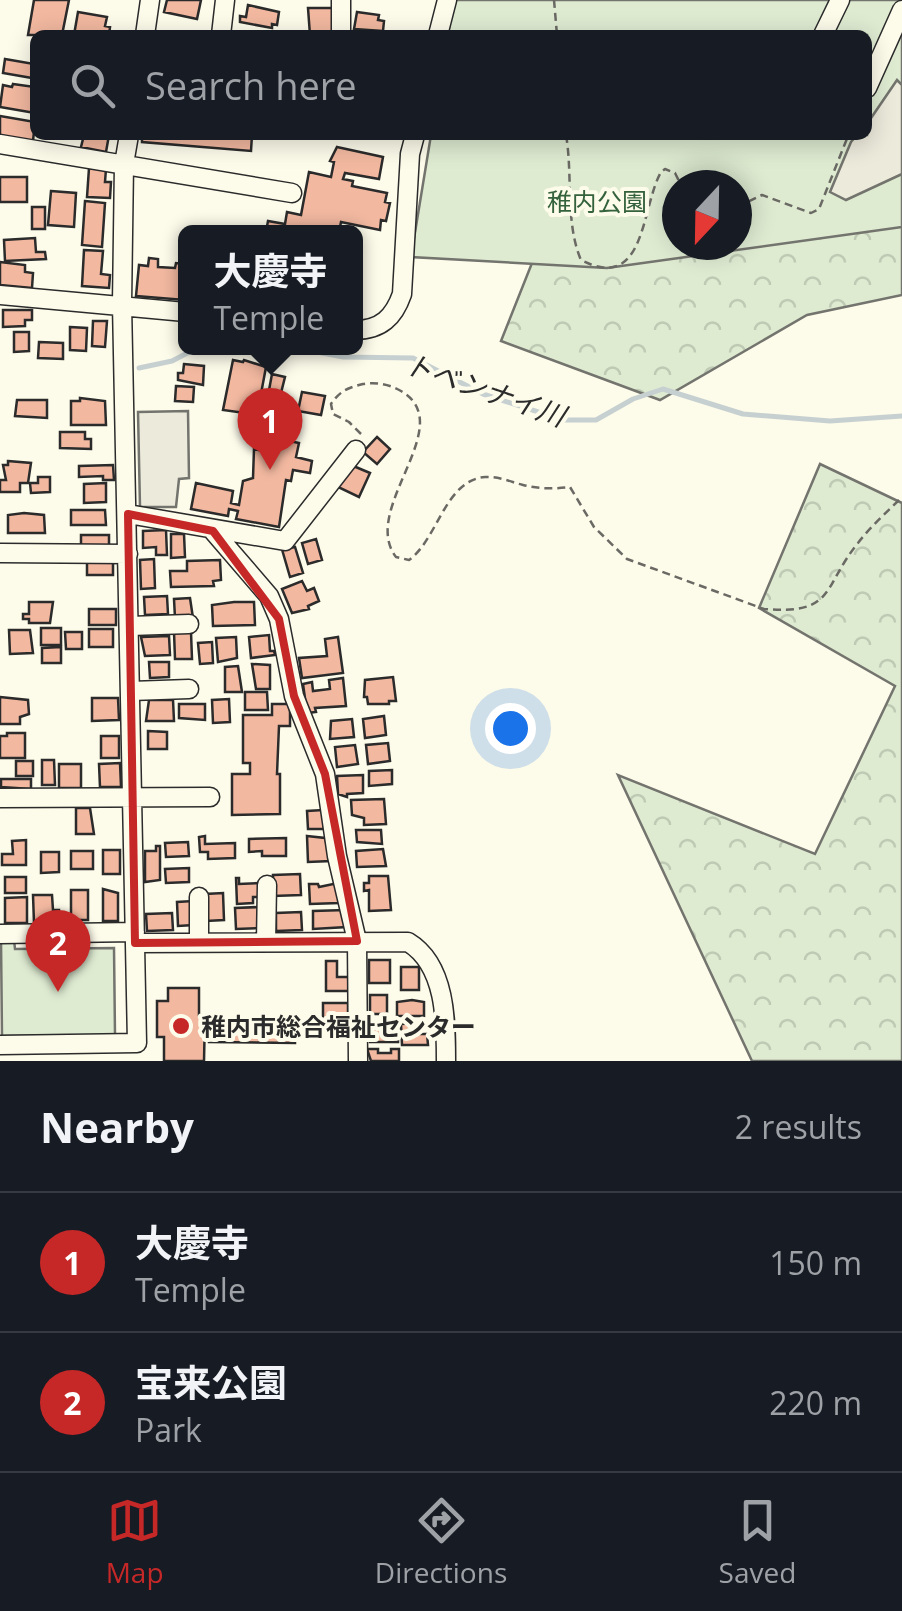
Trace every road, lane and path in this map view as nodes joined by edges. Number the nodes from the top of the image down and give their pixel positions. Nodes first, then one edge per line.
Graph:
1 (150, 0) edge
2 (225, 0) edge
3 (341, 0) edge
4 (446, 0) edge
5 (554, 0) edge
6 (840, 0) edge
7 (902, 10) edge
8 (146, 30) edge
9 (222, 30) edge
10 (341, 30) edge
11 (439, 30) edge
12 (557, 30) edge
13 (825, 30) edge
14 (872, 77) edge
15 (128, 140) edge
16 (414, 140) edge
17 (567, 140) edge
18 (846, 140) edge
19 (0, 144) edge
20 (124, 164) junction
21 (662, 171) edge
22 (292, 192) dead end
23 (752, 199) edge
24 (0, 296) edge
25 (122, 304) junction
26 (178, 311) edge
27 (363, 328) edge
28 (356, 450) joint
29 (902, 497) edge
30 (128, 514) junction
31 (213, 531) junction
32 (0, 554) edge
33 (128, 554) junction
34 (188, 624) dead end
35 (130, 626) junction
36 (131, 690) junction
37 (189, 690) dead end
38 (210, 797) dead end
39 (0, 798) edge
40 (132, 799) junction
41 (267, 885) dead end
42 (199, 897) dead end
43 (0, 934) edge
44 (135, 937) junction
45 (357, 941) junction
46 (199, 942) junction
47 (266, 942) junction
48 (0, 1045) edge
49 (358, 1061) edge
50 (446, 1061) edge

1 - 8 street
2 - 9 street
3 - 10 street
4 - 11 street
5 - 12 path
6 - 13 street
7 - 14 street
15 - 20 street
16 - 27 street
17 - 21 path
18 - 23 path
19 - 20 street
20 - 22 street
20 - 25 street
24 - 25 street
25 - 26 street
25 - 30 street
28 - 29 path
28 - 31 street
30 - 31 street
30 - 33 street
31 - 45 street
32 - 33 street
33 - 35 street
34 - 35 street
35 - 36 street
36 - 37 street
36 - 40 street
38 - 40 street
39 - 40 street
40 - 44 street
41 - 47 street
42 - 46 street
43 - 44 street
44 - 46 street
44 - 48 street
45 - 47 street
45 - 49 street
45 - 50 street
46 - 47 street

